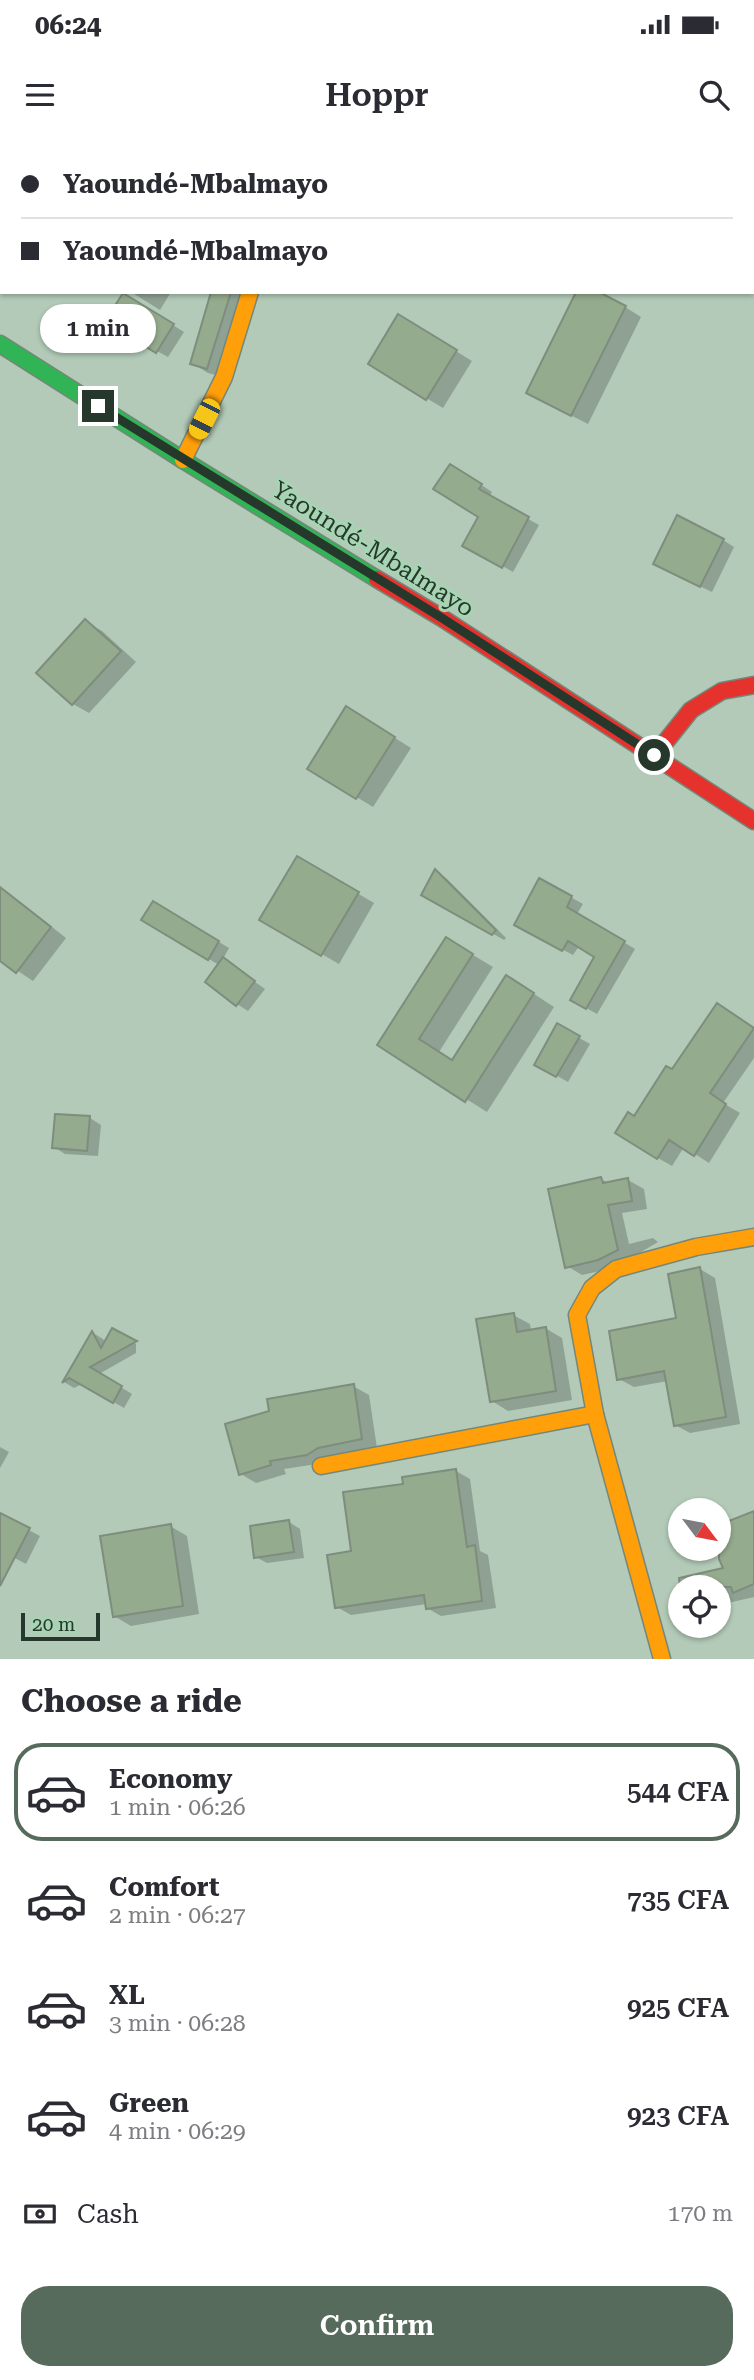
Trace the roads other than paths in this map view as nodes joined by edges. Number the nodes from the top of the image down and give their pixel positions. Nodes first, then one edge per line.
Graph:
1 (249, 294) edge
2 (0, 344) edge
3 (183, 460) junction
4 (754, 685) edge
5 (654, 755) junction
6 (754, 821) edge
7 (754, 1237) edge
8 (595, 1414) junction
9 (321, 1466) dead end
10 (662, 1659) edge

1 - 3 main road
2 - 3 main road, Yaoundé-Mbalmayo
3 - 5 main road, Yaoundé-Mbalmayo
4 - 5 main road
5 - 6 main road, Yaoundé-Mbalmayo
7 - 8 main road
8 - 9 main road
8 - 10 main road

